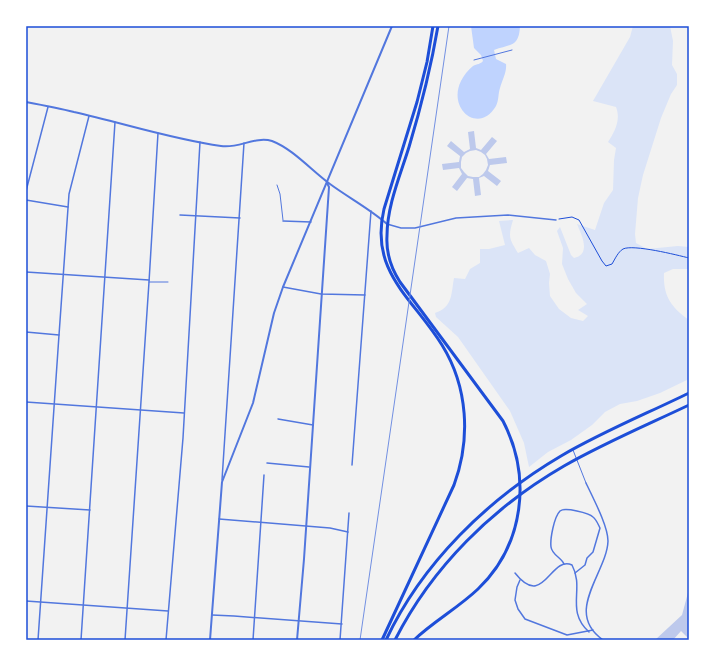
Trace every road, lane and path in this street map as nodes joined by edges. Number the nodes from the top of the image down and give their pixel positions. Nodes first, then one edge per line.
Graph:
1 (392, 26) edge
2 (433, 26) edge
3 (438, 26) edge
4 (512, 50) dead end
5 (474, 60) dead end
6 (26, 102) edge
7 (48, 107) junction
8 (89, 116) junction
9 (116, 122) junction
10 (158, 133) junction
11 (200, 142) junction
12 (244, 143) junction
13 (327, 182) junction
14 (277, 185) dead end
15 (26, 191) edge
16 (26, 200) edge
17 (68, 207) junction
18 (371, 211) junction
19 (180, 215) dead end
20 (196, 216) junction
21 (240, 218) junction
22 (382, 219) junction
23 (556, 220) joint
24 (283, 221) joint
25 (311, 222) junction
26 (388, 224) junction
27 (689, 258) edge
28 (26, 272) edge
29 (63, 274) junction
30 (106, 278) junction
31 (149, 281) junction
32 (168, 282) dead end
33 (283, 287) junction
34 (321, 294) junction
35 (365, 295) junction
36 (26, 332) edge
37 (59, 335) junction
38 (689, 393) edge
39 (26, 402) edge
40 (54, 404) junction
41 (689, 405) edge
42 (97, 407) junction
43 (140, 410) junction
44 (184, 413) junction
45 (278, 418) dead end
46 (313, 426) junction
47 (573, 450) junction
48 (577, 459) junction
49 (267, 463) dead end
50 (352, 464) dead end
51 (309, 467) junction
52 (264, 475) dead end
53 (222, 482) junction
54 (586, 483) joint
55 (26, 506) edge
56 (47, 507) junction
57 (90, 510) junction
58 (350, 513) dead end
59 (219, 519) junction
60 (262, 522) junction
61 (306, 526) junction
62 (348, 532) junction
63 (564, 564) junction
64 (515, 573) dead end
65 (575, 573) junction
66 (520, 580) junction
67 (26, 601) edge
68 (41, 602) junction
69 (84, 605) junction
70 (126, 609) junction
71 (168, 611) junction
72 (211, 615) junction
73 (256, 617) junction
74 (298, 620) junction
75 (342, 624) junction
76 (593, 630) junction
77 (589, 632) junction
78 (38, 640) edge
79 (81, 640) edge
80 (125, 640) edge
81 (166, 640) edge
82 (210, 640) edge
83 (254, 640) edge
84 (297, 640) edge
85 (340, 640) edge
86 (382, 640) edge
87 (386, 640) edge
88 (395, 640) edge
89 (414, 640) edge
90 (603, 640) edge

1 - 13 street
2 - 22 highway
3 - 26 highway
4 - 5 lane
6 - 7 street
7 - 8 street
7 - 15 street
8 - 9 street
8 - 17 street
9 - 10 street
9 - 30 street
10 - 11 street
10 - 31 street
11 - 12 street
11 - 20 street
12 - 13 street
12 - 21 street
13 - 18 street
13 - 25 street
13 - 34 street
14 - 24 lane
16 - 17 street
17 - 29 street
18 - 22 street
18 - 35 street
19 - 20 street
20 - 21 street
20 - 44 street
21 - 53 street
22 - 26 street
22 - 86 highway
23 - 26 street
23 - 27 path
24 - 25 street
25 - 33 street
26 - 89 highway
28 - 29 street
29 - 30 street
29 - 37 street
30 - 31 street
30 - 42 street
31 - 32 lane
31 - 43 street
33 - 34 street
33 - 53 street
34 - 35 street
34 - 46 street
35 - 50 street
36 - 37 street
37 - 40 street
38 - 47 highway
39 - 40 street
40 - 42 street
40 - 56 street
41 - 48 highway
42 - 43 street
42 - 57 street
43 - 44 street
43 - 70 street
44 - 71 street
45 - 46 street
46 - 51 street
47 - 48 lane
47 - 87 highway
48 - 54 lane
48 - 88 highway
49 - 51 street
51 - 61 street
52 - 60 street
53 - 59 street
54 - 76 street
55 - 56 street
56 - 57 street
56 - 68 street
57 - 69 street
58 - 62 street
59 - 60 street
59 - 72 street
60 - 61 street
60 - 73 street
61 - 62 street
61 - 74 street
62 - 75 street
63 - 65 street
63 - 65 street
63 - 66 street
64 - 66 street
65 - 77 street
66 - 77 street
67 - 68 street
68 - 69 street
68 - 78 street
69 - 70 street
69 - 79 street
70 - 71 street
70 - 80 street
71 - 81 street
72 - 73 street
72 - 82 street
73 - 74 street
73 - 83 street
74 - 75 street
74 - 84 street
75 - 85 street
76 - 77 street
76 - 90 street

